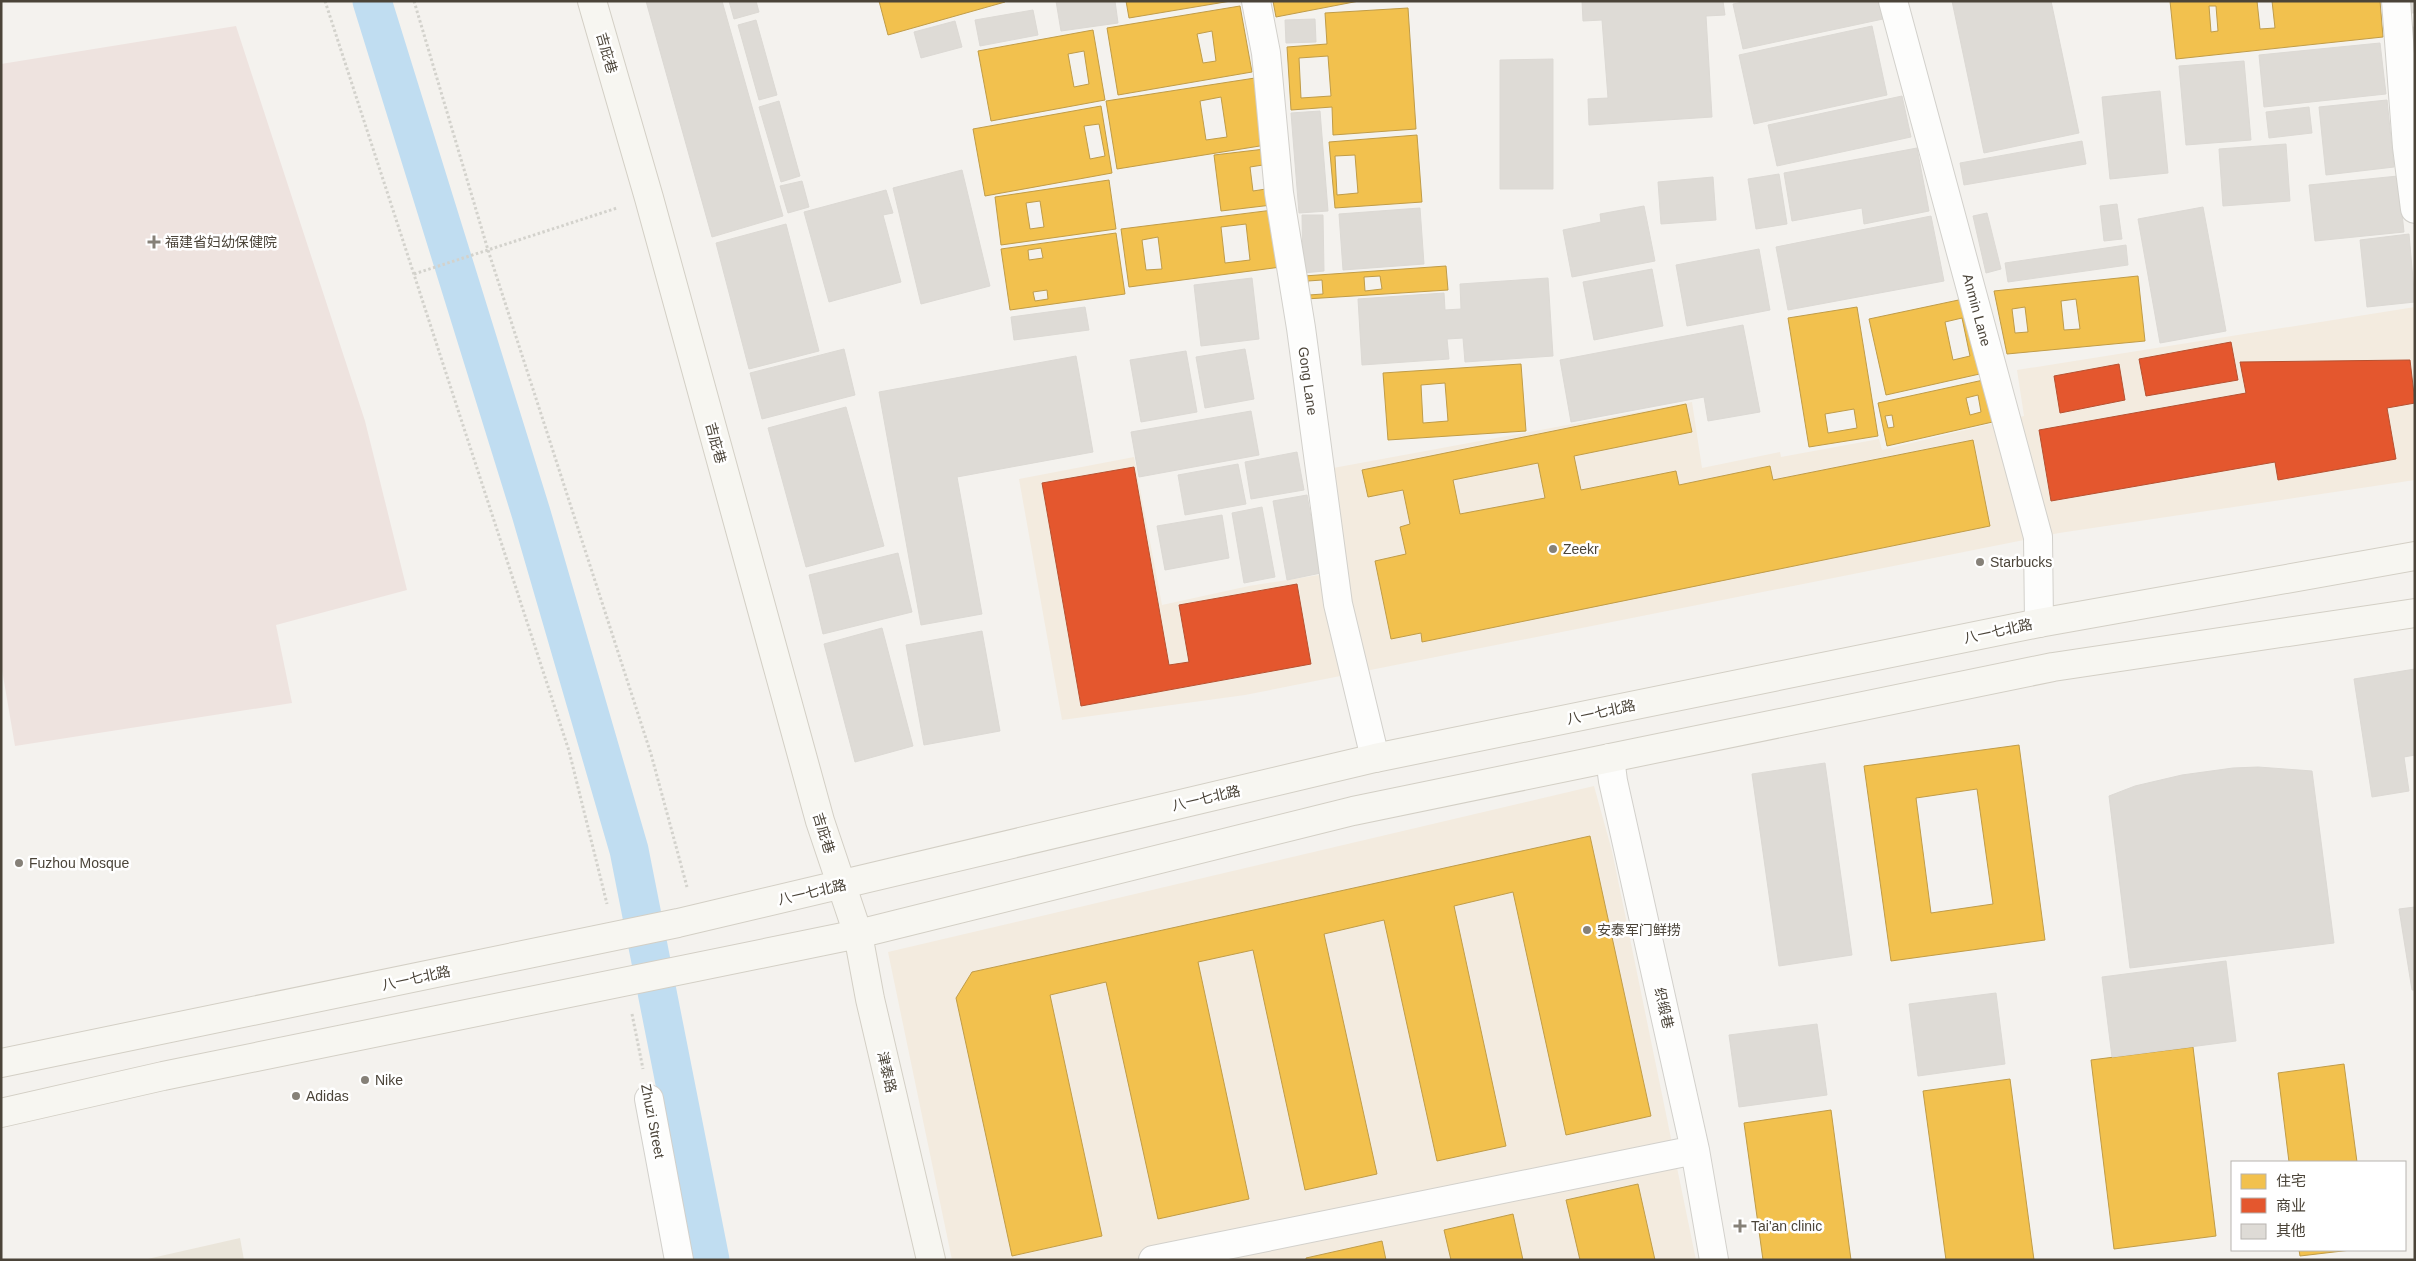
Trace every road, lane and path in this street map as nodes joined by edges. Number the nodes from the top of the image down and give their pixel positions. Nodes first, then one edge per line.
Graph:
1 (326, 1) edge
2 (414, 1) edge
3 (592, 1) edge
4 (1256, 1) edge
5 (1893, 1) edge
6 (2396, 1) edge
7 (649, 198) junction
8 (2415, 209) edge
9 (488, 250) junction
10 (414, 274) junction
11 (2415, 556) edge
12 (2415, 613) edge
13 (2039, 623) junction
14 (1376, 758) junction
15 (1610, 758) junction
16 (841, 885) junction
17 (695, 919) junction
18 (858, 934) junction
19 (615, 936) junction
20 (625, 982) junction
21 (1, 1063) edge
22 (649, 1099) joint
23 (1, 1113) edge
24 (1695, 1150) junction
25 (679, 1260) edge
26 (931, 1260) edge
27 (1153, 1260) edge
28 (1714, 1260) edge

1 - 10 path
2 - 9 path
3 - 7 main road, 吉庇巷
4 - 14 street, Gong Lane
5 - 13 street, Anmin Lane
6 - 8 street
7 - 9 path
7 - 16 main road, 吉庇巷
9 - 10 path
9 - 17 path
10 - 19 path
11 - 13 main road, 八一七北路
12 - 15 main road
13 - 14 main road, 八一七北路
14 - 16 main road, 八一七北路
15 - 18 main road
15 - 24 street, 织缎巷
16 - 17 main road, 八一七北路
16 - 18 main road, 津泰路
17 - 19 main road, 八一七北路
18 - 20 main road
18 - 26 main road, 津泰路
19 - 21 main road, 八一七北路
20 - 22 path, Zhuzi Street
20 - 23 main road
22 - 25 street, Zhuzi Street
24 - 27 street
24 - 28 street, 织缎巷

